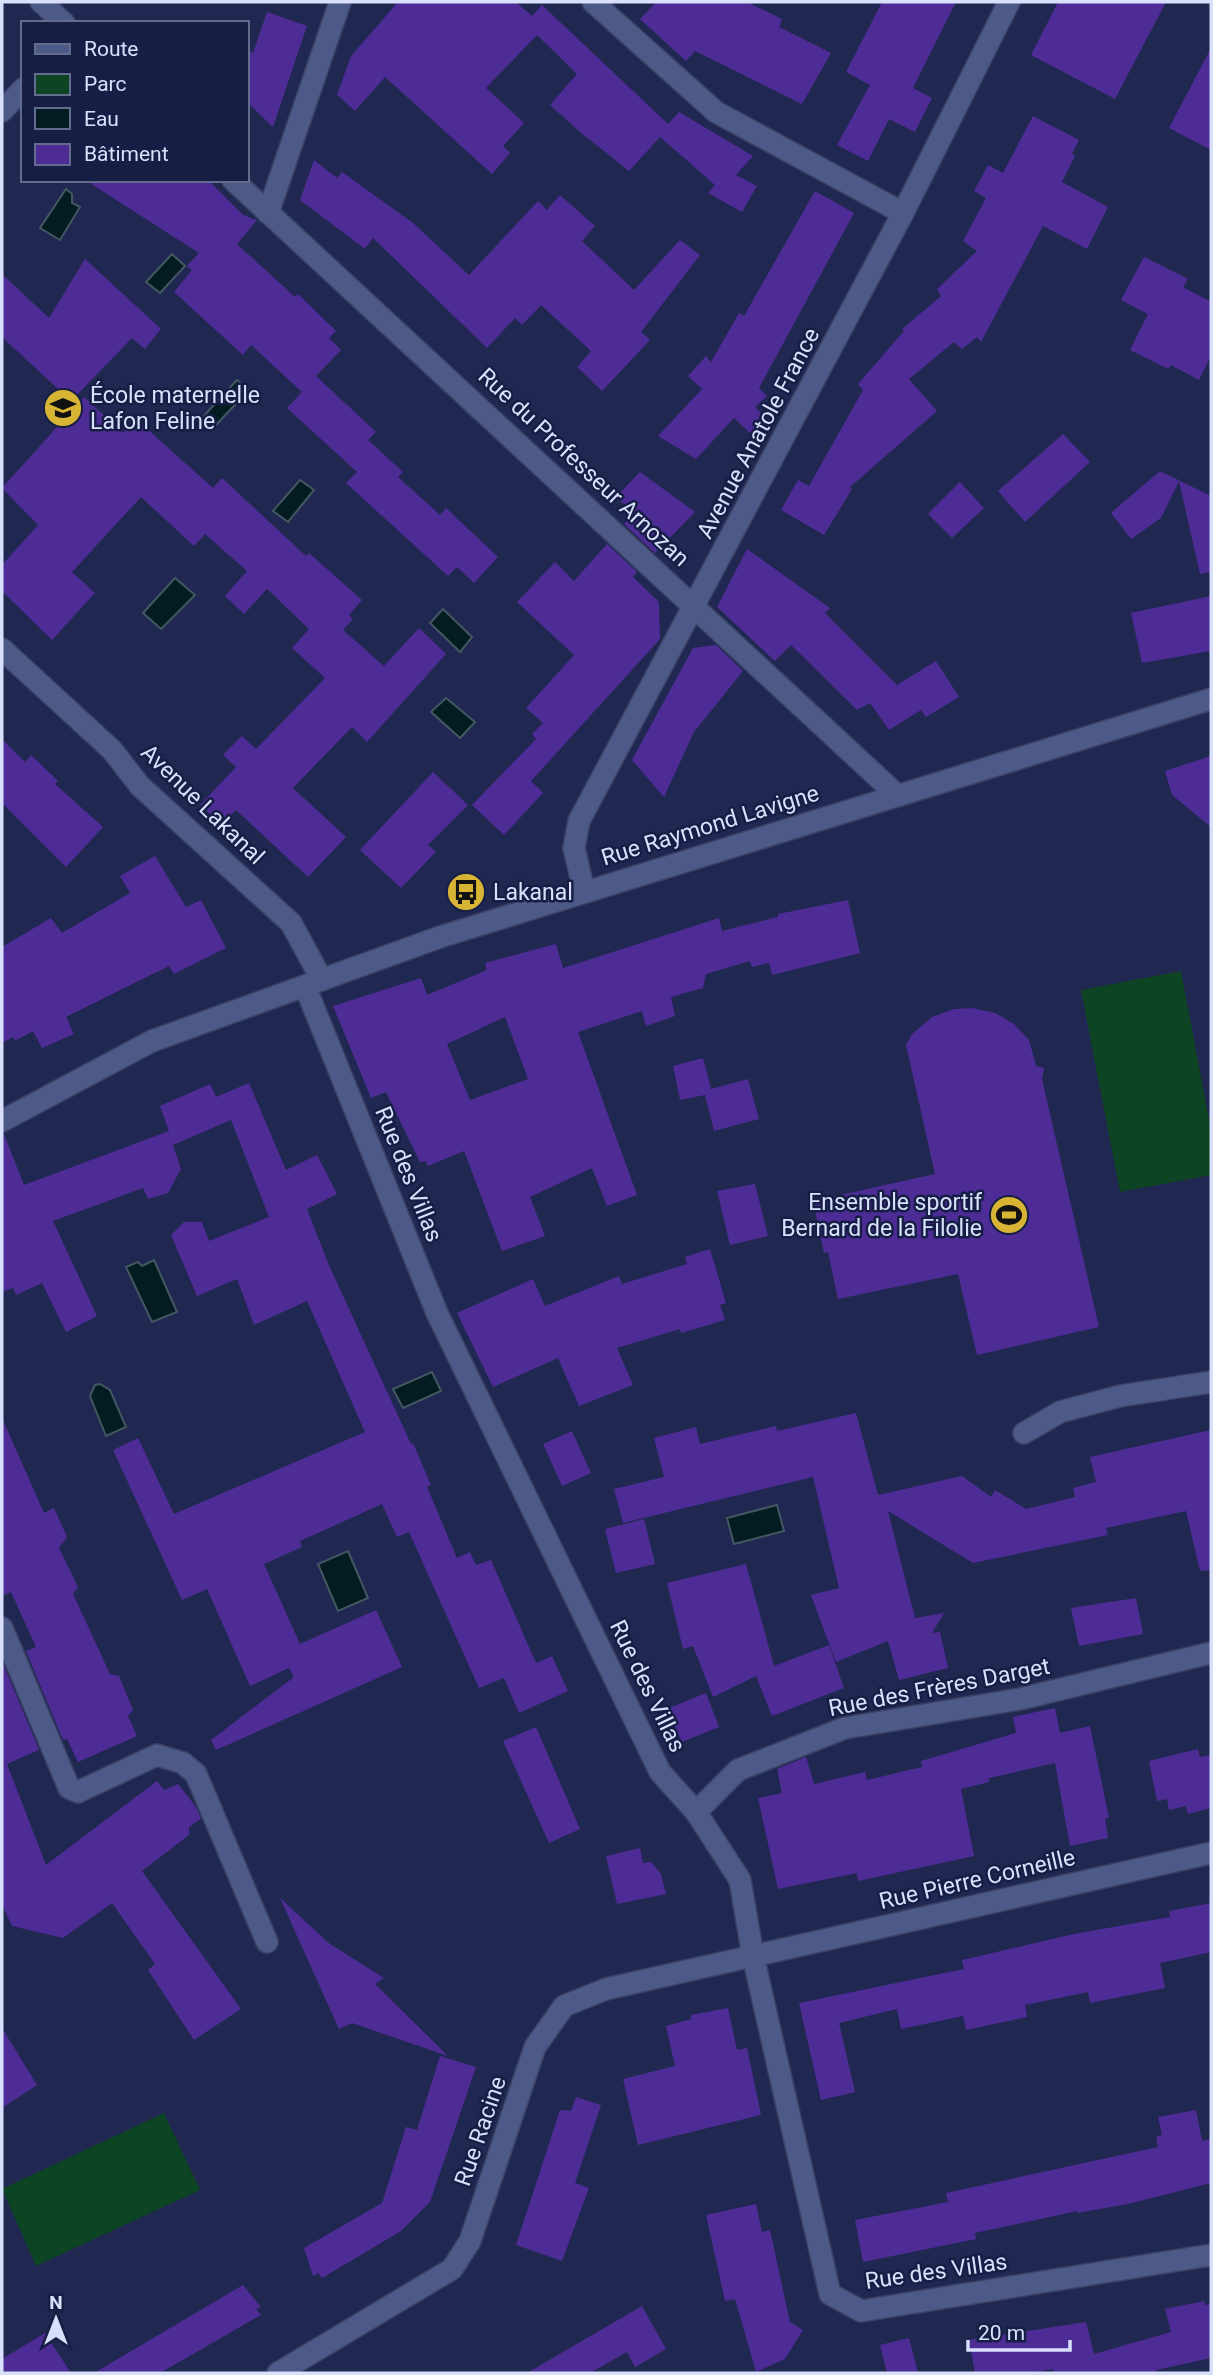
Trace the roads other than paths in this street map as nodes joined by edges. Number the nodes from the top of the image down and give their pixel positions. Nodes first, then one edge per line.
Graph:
1 (41, 2) edge
2 (340, 2) edge
3 (593, 2) edge
4 (1009, 2) edge
5 (62, 21) edge
6 (21, 91) edge
7 (2, 111) edge
8 (235, 182) edge
9 (268, 213) junction
10 (904, 213) junction
11 (696, 606) junction
12 (2, 649) edge
13 (1211, 699) edge
14 (897, 794) junction
15 (584, 891) junction
16 (314, 983) junction
17 (2, 1121) edge
18 (1211, 1381) edge
19 (1024, 1433) dead end
20 (2, 1629) edge
21 (1211, 1653) edge
22 (696, 1812) junction
23 (1211, 1853) edge
24 (267, 1942) dead end
25 (753, 1956) junction
26 (1211, 2255) edge
27 (278, 2373) edge

1 - 5 street
2 - 9 street
3 - 10 street
4 - 10 street, Avenue Anatole France
6 - 7 street
8 - 9 street, Rue du Professeur Arnozan
9 - 11 street, Rue du Professeur Arnozan
10 - 11 street, Avenue Anatole France
11 - 14 street, Rue du Professeur Arnozan
11 - 15 street, Avenue Anatole France
12 - 16 street, Avenue Lakanal
13 - 14 street, Rue Raymond Lavigne
14 - 15 street, Rue Raymond Lavigne
15 - 16 street, Rue Raymond Lavigne
16 - 17 street, Rue Raymond Lavigne
16 - 22 street, Rue des Villas
18 - 19 street
20 - 24 street
21 - 22 street, Rue des Frères Darget
22 - 25 street, Rue des Villas
23 - 25 street, Rue Pierre Corneille
25 - 26 street, Rue des Villas
25 - 27 street, Rue Racine

